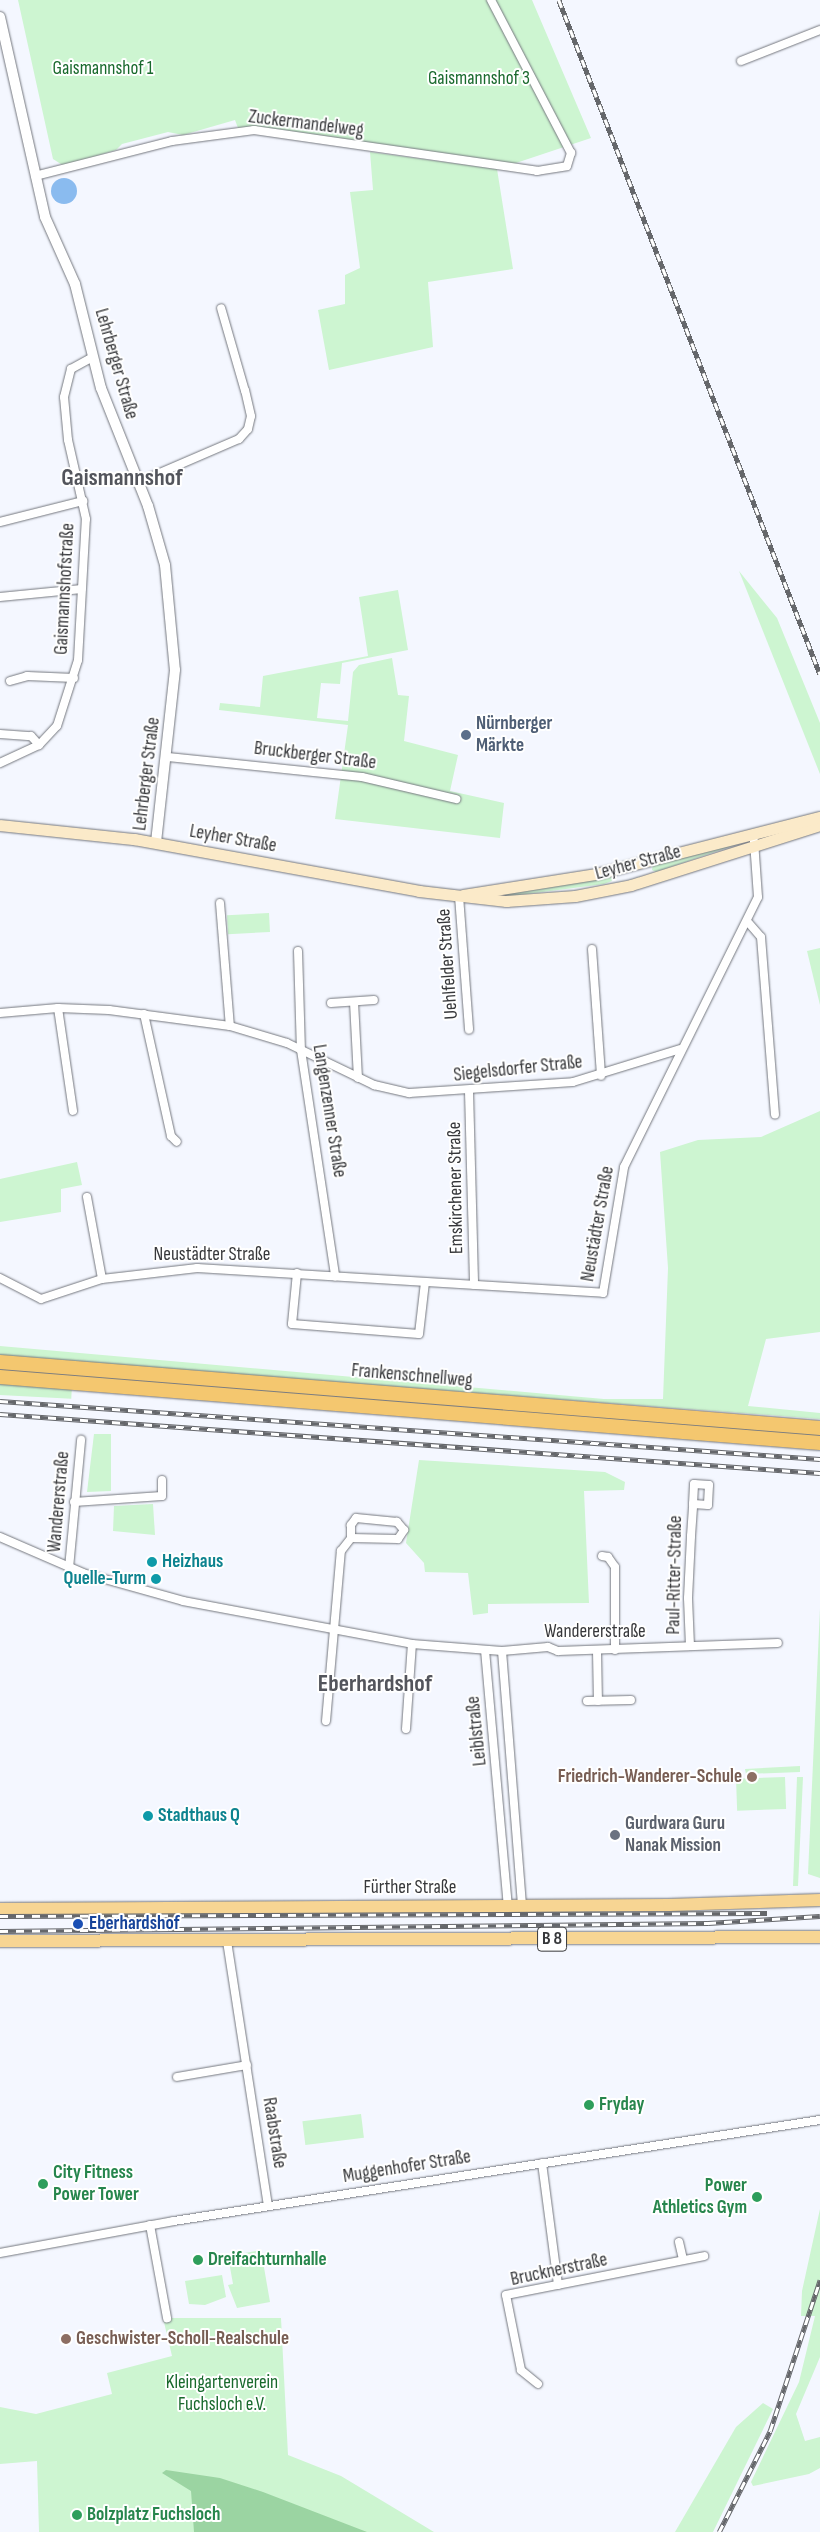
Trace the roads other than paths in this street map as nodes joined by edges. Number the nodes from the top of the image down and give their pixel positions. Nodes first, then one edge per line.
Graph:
1 (492, 0) edge
2 (0, 17) edge
3 (820, 30) edge
4 (741, 60) dead end
5 (36, 176) junction
6 (220, 308) dead end
7 (93, 357) junction
8 (139, 482) junction
9 (83, 501) junction
10 (0, 522) edge
11 (82, 589) junction
12 (0, 596) edge
13 (74, 678) junction
14 (10, 681) dead end
15 (0, 734) edge
16 (39, 745) junction
17 (168, 757) junction
18 (0, 763) edge
19 (456, 799) dead end
20 (820, 817) edge
21 (820, 825) edge
22 (0, 826) edge
23 (752, 832) junction
24 (156, 843) junction
25 (755, 847) junction
26 (459, 896) junction
27 (220, 903) dead end
28 (748, 921) junction
29 (592, 949) dead end
30 (298, 951) dead end
31 (374, 1000) dead end
32 (354, 1002) junction
33 (330, 1003) dead end
34 (58, 1008) junction
35 (0, 1013) edge
36 (144, 1014) junction
37 (230, 1026) junction
38 (469, 1030) dead end
39 (680, 1049) junction
40 (301, 1050) junction
41 (601, 1076) junction
42 (358, 1078) junction
43 (469, 1091) junction
44 (73, 1111) dead end
45 (775, 1114) dead end
46 (177, 1142) dead end
47 (87, 1197) dead end
48 (297, 1273) junction
49 (334, 1276) junction
50 (0, 1278) edge
51 (102, 1279) junction
52 (425, 1282) junction
53 (474, 1285) junction
54 (0, 1362) edge
55 (0, 1377) edge
56 (820, 1428) edge
57 (81, 1440) dead end
58 (820, 1443) edge
59 (162, 1480) dead end
60 (74, 1502) junction
61 (693, 1504) dead end
62 (0, 1537) edge
63 (351, 1538) junction
64 (602, 1556) dead end
65 (70, 1568) junction
66 (335, 1632) junction
67 (778, 1643) dead end
68 (412, 1644) junction
69 (690, 1646) junction
70 (485, 1650) junction
71 (616, 1650) junction
72 (502, 1651) junction
73 (597, 1651) junction
74 (631, 1700) dead end
75 (587, 1701) dead end
76 (598, 1701) junction
77 (326, 1721) dead end
78 (406, 1729) dead end
79 (517, 1808) junction
80 (501, 1810) junction
81 (507, 1886) junction
82 (521, 1886) junction
83 (820, 1900) edge
84 (508, 1906) junction
85 (522, 1906) junction
86 (0, 1909) edge
87 (820, 1937) edge
88 (0, 1940) edge
89 (227, 1941) junction
90 (247, 2065) junction
91 (177, 2077) dead end
92 (820, 2120) edge
93 (542, 2163) junction
94 (268, 2205) junction
95 (150, 2225) junction
96 (679, 2242) dead end
97 (0, 2253) edge
98 (704, 2256) dead end
99 (683, 2260) junction
100 (558, 2285) junction
101 (168, 2318) dead end
102 (538, 2384) dead end

1 - 5 street, Zuckermandelweg
2 - 5 street, Lehrberger Straße
3 - 4 street
5 - 7 street, Lehrberger Straße
6 - 8 street
7 - 8 street, Lehrberger Straße
7 - 9 street, Gaismannshofstraße
8 - 17 street, Lehrberger Straße
9 - 10 street, Gaismannshofstraße
9 - 11 street, Gaismannshofstraße
11 - 12 street
11 - 13 street, Gaismannshofstraße
13 - 14 street, Gaismannshofstraße
13 - 16 street, Gaismannshofstraße
15 - 16 street
16 - 18 street, Gaismannshofstraße
17 - 19 street, Bruckberger Straße
17 - 24 street, Lehrberger Straße
20 - 23 main road, Leyher Straße
21 - 25 main road, Leyher Straße
22 - 24 main road, Leyher Straße
23 - 25 street, Neustädter Straße
23 - 26 main road, Leyher Straße
24 - 26 main road, Leyher Straße
25 - 26 main road, Leyher Straße
25 - 28 street, Neustädter Straße
26 - 38 street, Uehlfelder Straße
27 - 37 street
28 - 39 street, Neustädter Straße
28 - 45 street
29 - 41 street
30 - 40 street, Langenzenner Straße
31 - 32 street
32 - 33 street
32 - 42 street
34 - 35 street, Siegelsdorfer Straße
34 - 36 street, Siegelsdorfer Straße
34 - 44 street
36 - 37 street, Siegelsdorfer Straße
36 - 46 street
37 - 40 street, Siegelsdorfer Straße
39 - 41 street, Siegelsdorfer Straße
39 - 53 street, Neustädter Straße
40 - 42 street, Siegelsdorfer Straße
40 - 49 street, Langenzenner Straße
41 - 43 street, Siegelsdorfer Straße
42 - 43 street, Siegelsdorfer Straße
43 - 53 street, Emskirchener Straße
47 - 51 street
48 - 49 street, Neustädter Straße
48 - 51 street, Neustädter Straße
48 - 52 street, Neustädter Straße
49 - 52 street, Neustädter Straße
50 - 51 street, Neustädter Straße
52 - 53 street, Neustädter Straße
54 - 56 highway, Frankenschnellweg
55 - 58 highway, Frankenschnellweg
57 - 60 street, Wandererstraße
59 - 60 street
60 - 65 street, Wandererstraße
61 - 69 street, Paul-Ritter-Straße
62 - 65 street, Wandererstraße
63 - 63 street
63 - 66 street
64 - 71 street
65 - 66 street, Wandererstraße
66 - 68 street, Wandererstraße
66 - 77 street
67 - 69 street, Wandererstraße
68 - 70 street, Wandererstraße
68 - 78 street
69 - 71 street, Wandererstraße
70 - 72 street, Wandererstraße
70 - 80 street, Leiblstraße
71 - 73 street, Wandererstraße
72 - 73 street, Wandererstraße
72 - 79 street, Leiblstraße
73 - 76 street
74 - 76 street
75 - 76 street
79 - 80 street
79 - 82 street, Leiblstraße
80 - 81 street, Leiblstraße
81 - 82 street
81 - 84 street, Leiblstraße
82 - 85 street, Leiblstraße
83 - 85 main road, Fürther Straße / B 8
84 - 85 main road, Fürther Straße / B 8
84 - 86 main road, Fürther Straße / B 8
87 - 89 main road, B 8
88 - 89 main road, B 8
89 - 90 street, Raabstraße
90 - 91 street
90 - 94 street, Raabstraße
92 - 93 street, Muggenhofer Straße
93 - 94 street, Muggenhofer Straße
93 - 100 street
94 - 95 street, Muggenhofer Straße
95 - 97 street, Muggenhofer Straße
95 - 101 street
96 - 99 street
98 - 99 street, Brucknerstraße
99 - 100 street, Brucknerstraße
100 - 102 street, Brucknerstraße

